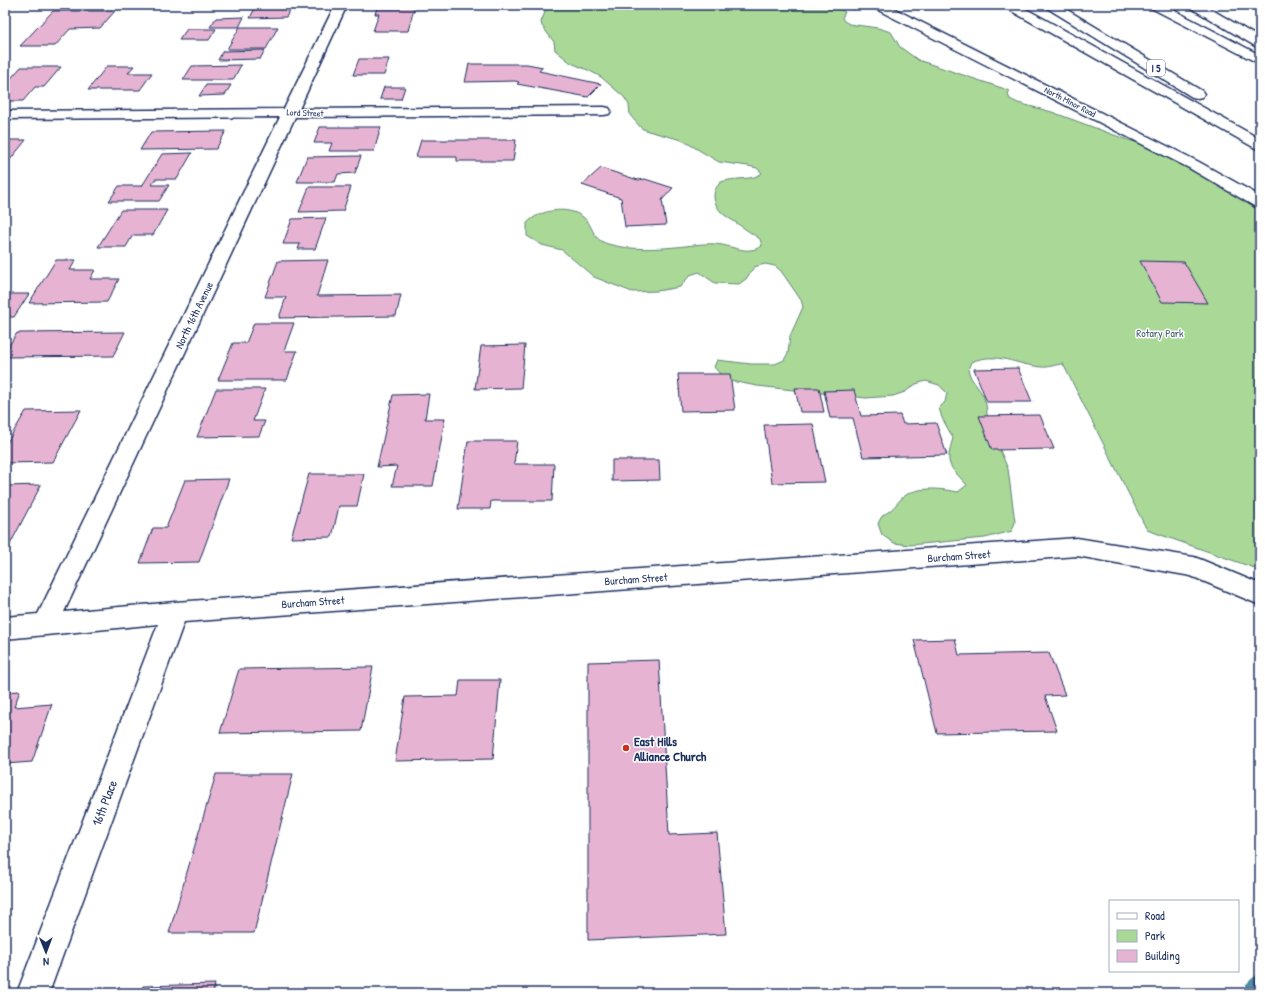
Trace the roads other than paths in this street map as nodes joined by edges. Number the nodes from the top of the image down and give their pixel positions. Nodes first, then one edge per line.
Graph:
1 (341, 5) edge
2 (878, 5) edge
3 (1010, 5) edge
4 (1051, 5) edge
5 (1155, 5) edge
6 (1195, 5) edge
7 (1260, 43) edge
8 (1260, 60) edge
9 (1206, 99) dead end
10 (604, 111) dead end
11 (1226, 111) dead end
12 (291, 112) junction
13 (5, 115) edge
14 (1260, 132) edge
15 (1260, 145) edge
16 (1260, 203) edge
17 (1260, 595) edge
18 (176, 612) junction
19 (46, 624) junction
20 (5, 628) edge
21 (33, 993) edge

1 - 12 main road, North 16th Avenue
2 - 16 main road, North Minor Road
3 - 15 main road
4 - 9 main road, I 5
5 - 8 main road
6 - 7 main road
10 - 12 main road, Lord Street
11 - 14 main road
12 - 13 main road, Lord Street
12 - 19 main road, North 16th Avenue
17 - 18 main road, Burcham Street
18 - 19 main road, Burcham Street
18 - 21 main road, 16th Place
19 - 20 main road, Burcham Street

